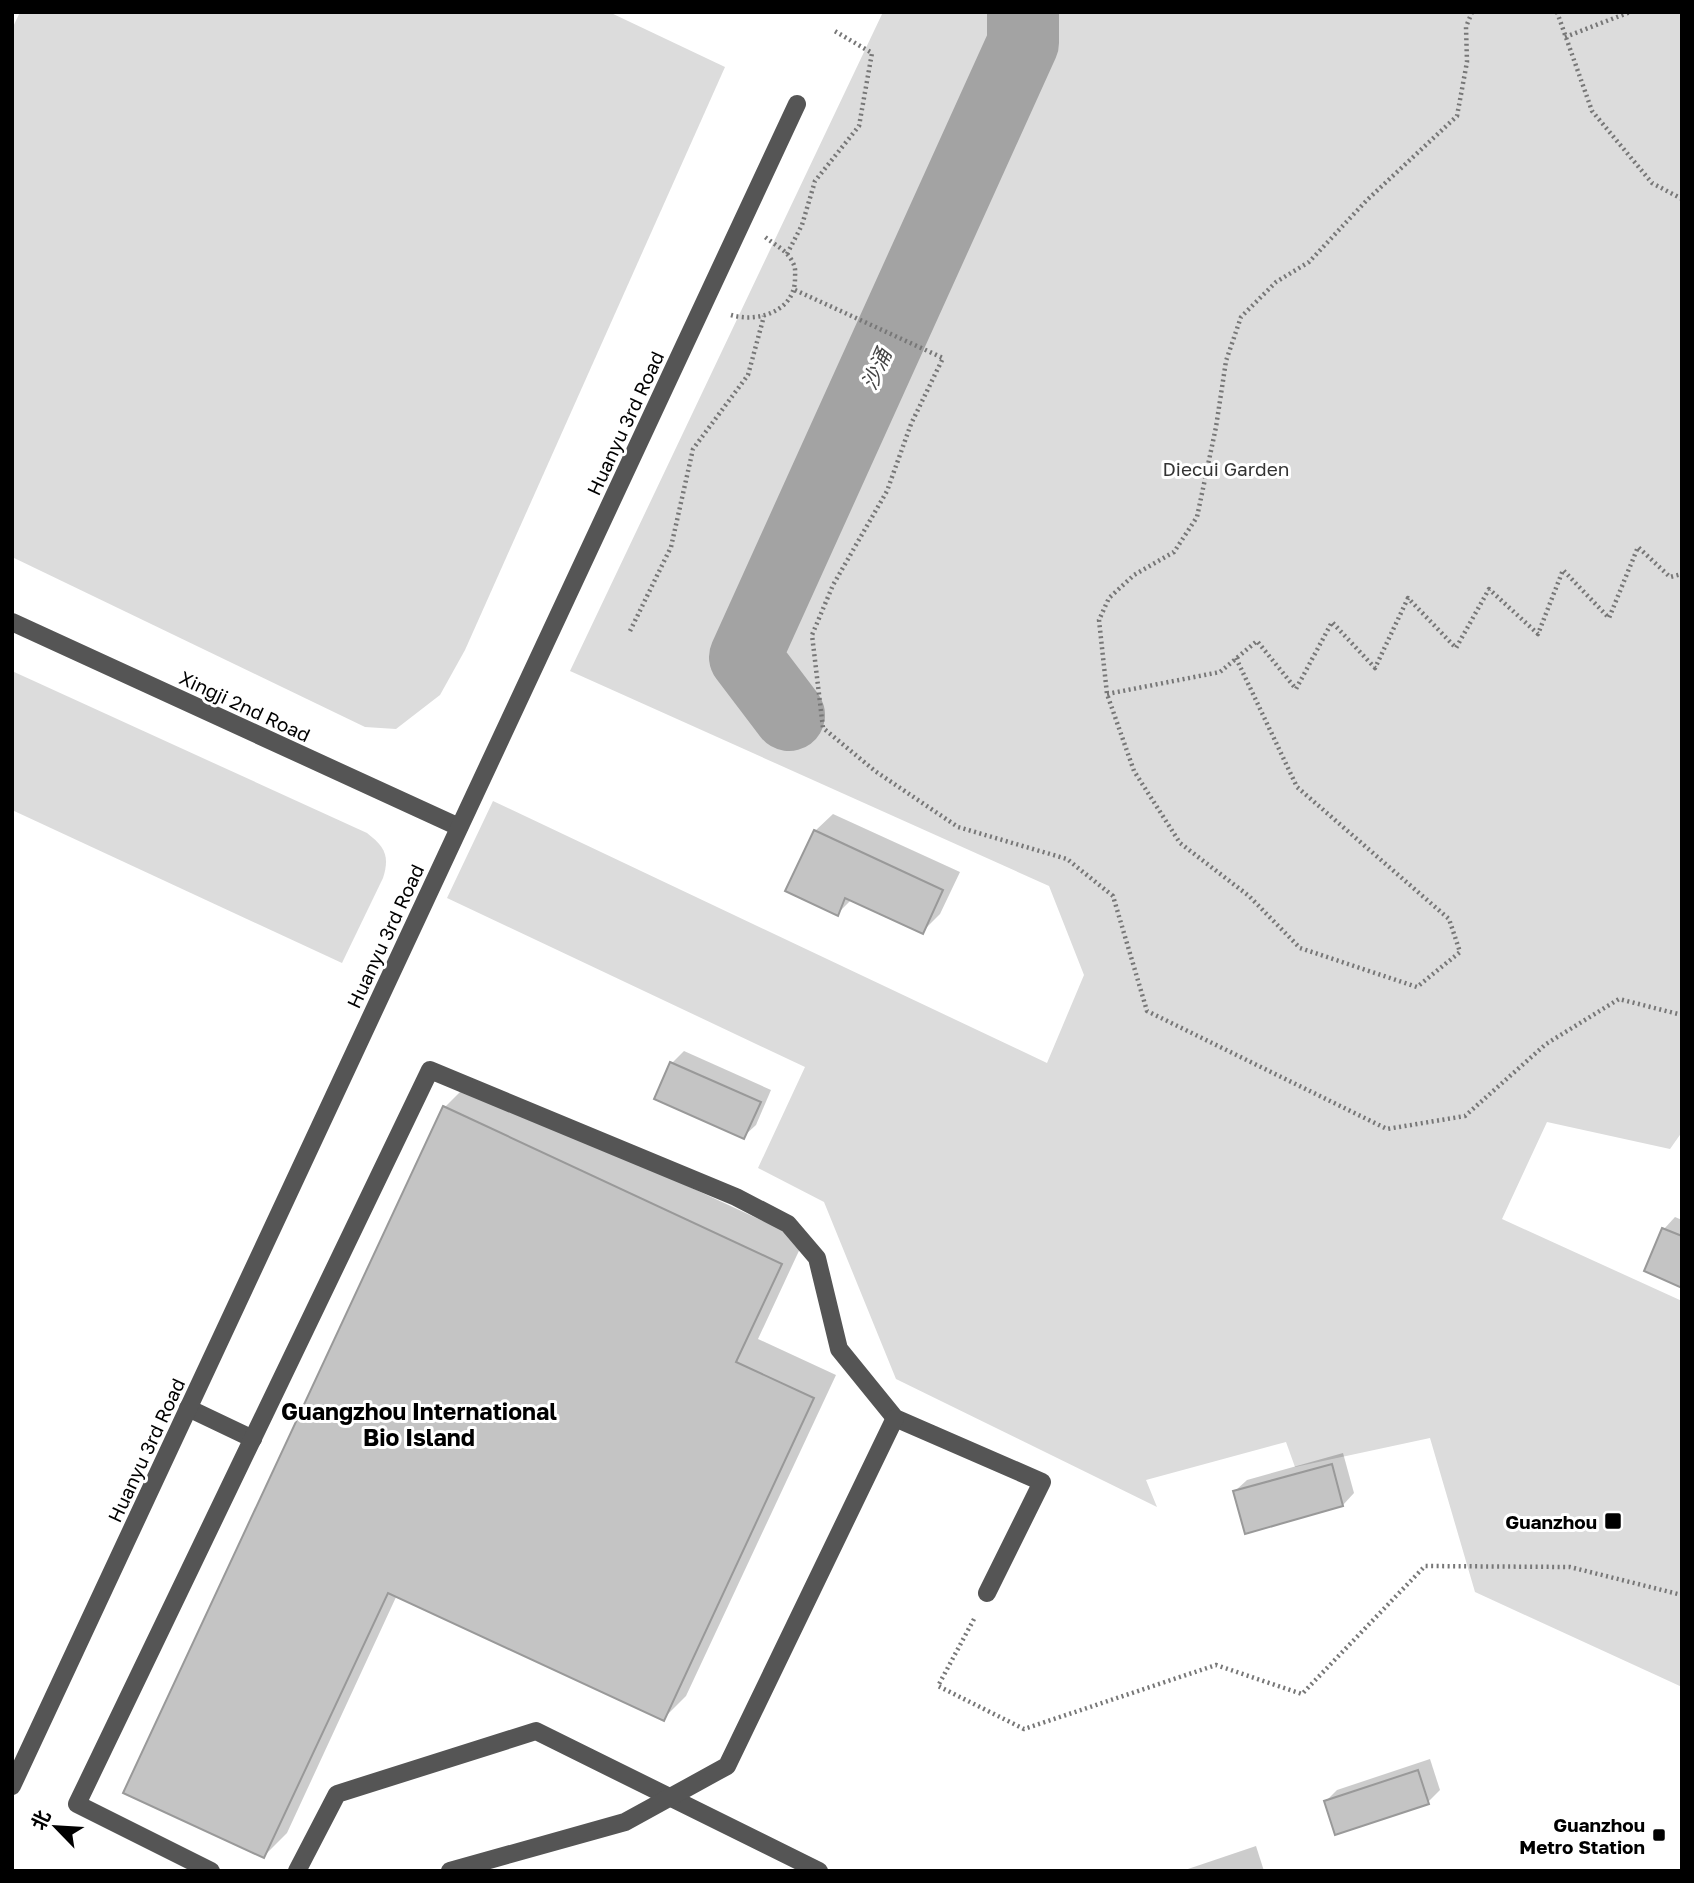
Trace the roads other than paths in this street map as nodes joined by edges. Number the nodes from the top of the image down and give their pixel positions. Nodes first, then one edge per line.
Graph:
1 (797, 104) dead end
2 (12, 622) edge
3 (459, 827) junction
4 (188, 1408) junction
5 (895, 1418) junction
6 (253, 1439) junction
7 (987, 1593) road end
8 (12, 1786) edge
9 (669, 1797) junction
10 (211, 1871) edge
11 (297, 1871) edge
12 (450, 1871) edge
13 (819, 1871) edge

1 - 3 street, Huanyu 3rd Road
2 - 3 street, Xingji 2nd Road
3 - 4 street, Huanyu 3rd Road
4 - 6 street
4 - 8 street, Huanyu 3rd Road
5 - 6 street
5 - 7 street
5 - 9 street
6 - 10 street
9 - 11 street
9 - 12 street
9 - 13 street

